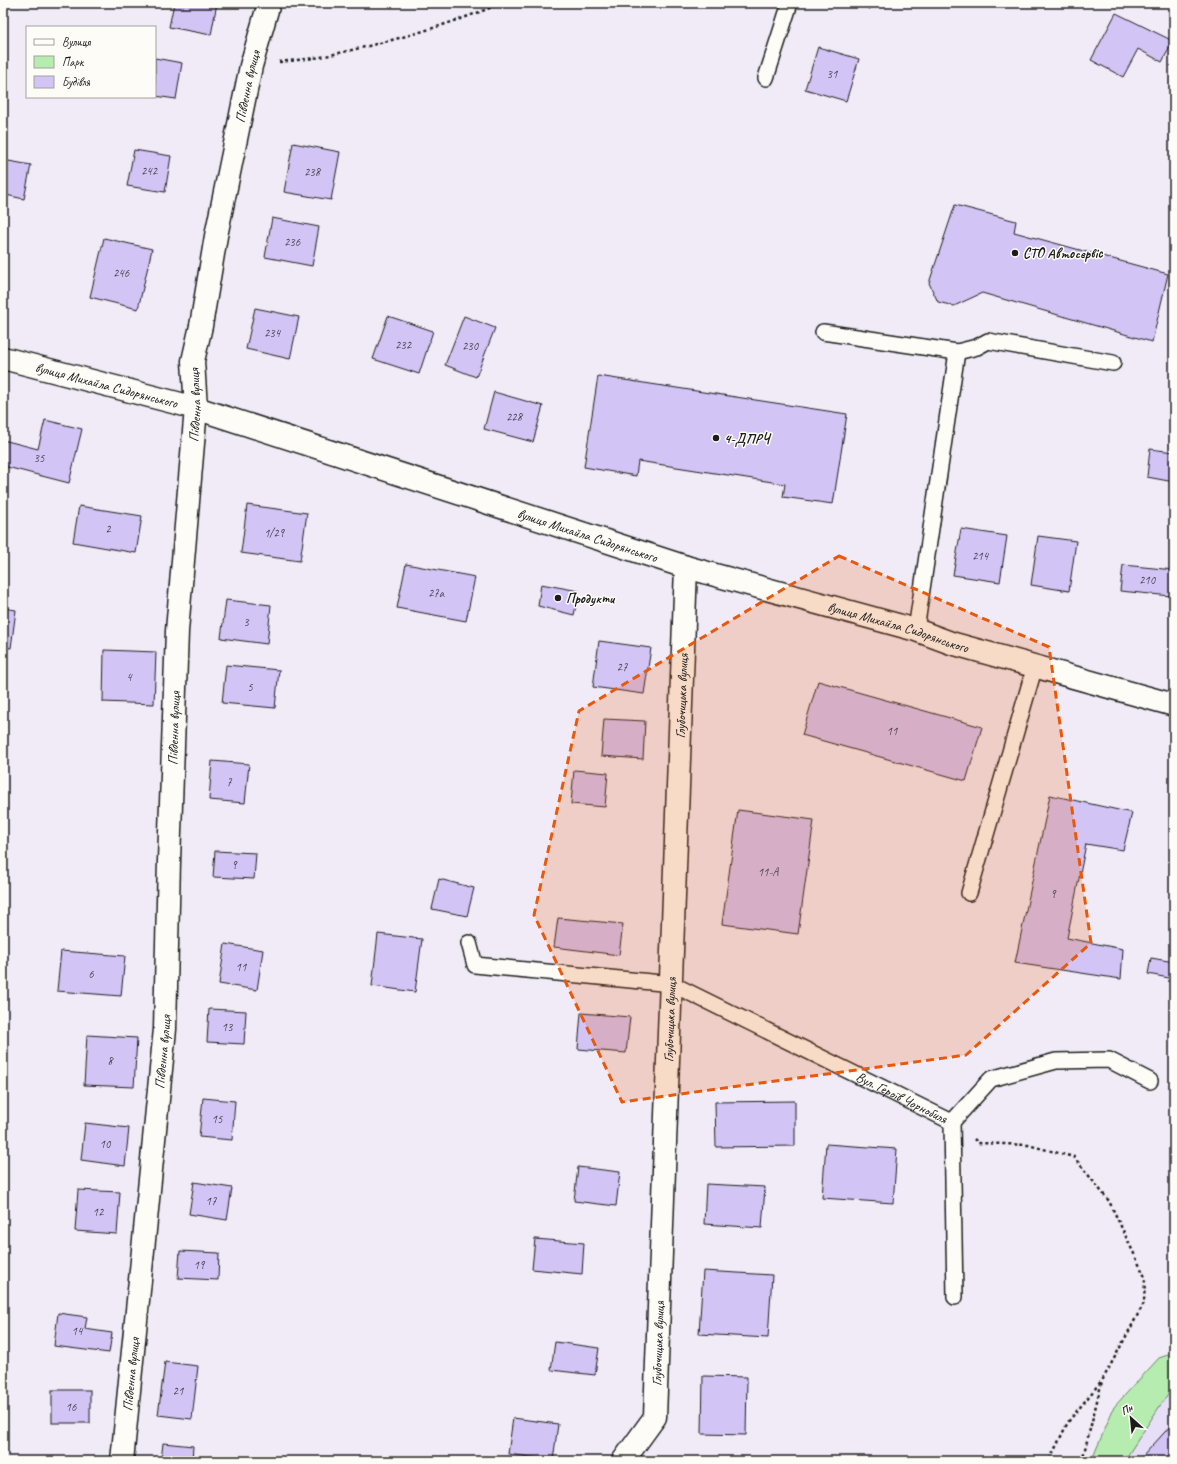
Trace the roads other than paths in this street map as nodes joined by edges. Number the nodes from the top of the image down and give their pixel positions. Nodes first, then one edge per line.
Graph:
1 (269, 3) edge
2 (790, 3) edge
3 (766, 78) dead end
4 (823, 332) dead end
5 (957, 352) junction
6 (3, 358) edge
7 (1113, 364) dead end
8 (196, 408) junction
9 (686, 567) junction
10 (916, 630) junction
11 (1035, 666) junction
12 (1174, 705) edge
13 (970, 893) dead end
14 (469, 943) dead end
15 (672, 984) junction
16 (1150, 1081) dead end
17 (952, 1122) junction
18 (955, 1297) dead end
19 (122, 1461) edge
20 (623, 1461) edge

1 - 8 street, Південна вулиця
2 - 3 lane
4 - 5 lane
5 - 7 lane
5 - 10 lane
6 - 8 street, вулиця Михайла Сидорянського
8 - 9 street, вулиця Михайла Сидорянського
8 - 19 street, Південна вулиця
9 - 10 street, вулиця Михайла Сидорянського
9 - 15 street, Глубочицька вулиця
10 - 11 street, вулиця Михайла Сидорянського
11 - 12 street, вулиця Михайла Сидорянського
11 - 13 lane
14 - 15 lane
15 - 17 lane, Вул. Героїв Чорнобиля
15 - 20 street, Глубочицька вулиця
16 - 17 lane, Вул. Героїв Чорнобиля
17 - 18 lane

